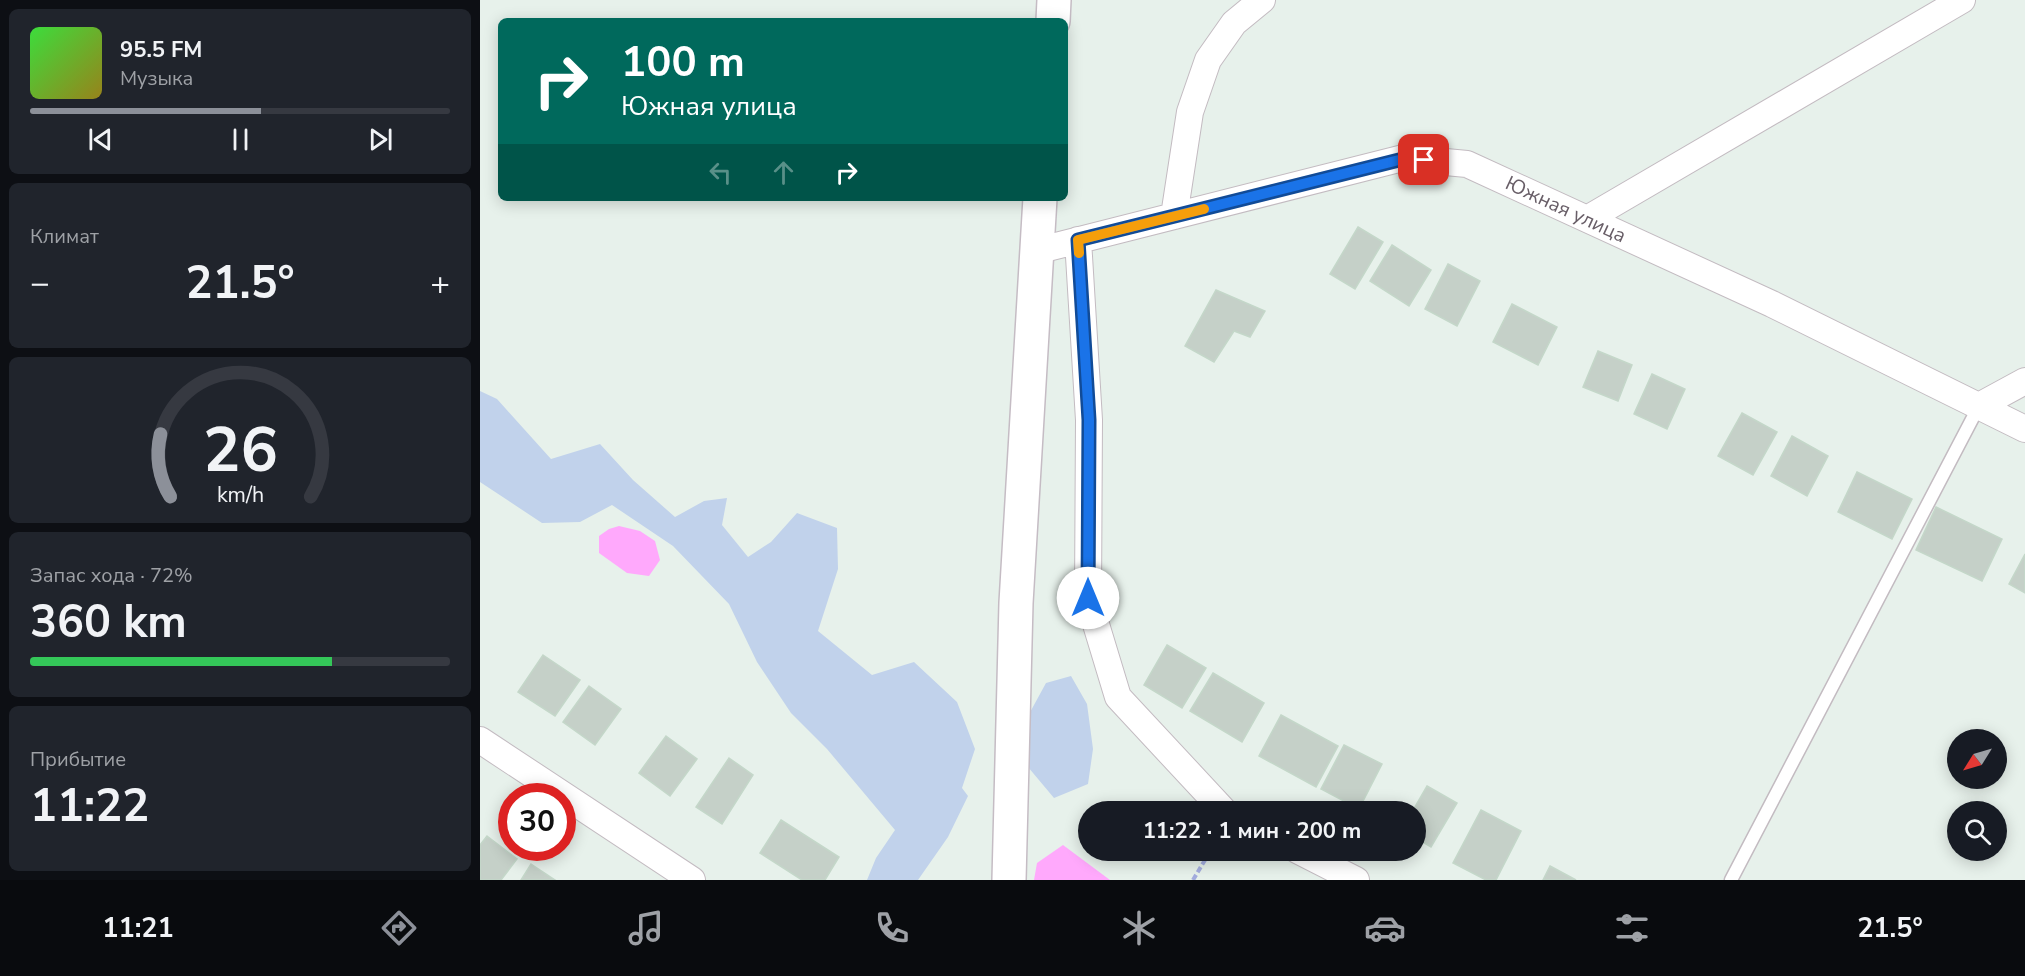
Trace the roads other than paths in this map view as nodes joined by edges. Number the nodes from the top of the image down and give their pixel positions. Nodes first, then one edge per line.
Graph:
1 (1054, 0) edge
2 (1262, 0) edge
3 (1962, 0) edge
4 (1053, 18) edge
5 (1040, 201) edge
6 (1174, 216) junction
7 (1587, 219) junction
8 (1078, 240) junction
9 (1036, 251) junction
10 (2025, 381) edge
11 (1979, 406) junction
12 (2025, 429) edge
13 (482, 746) edge
14 (1215, 801) edge
15 (1319, 861) edge
16 (692, 880) edge
17 (1009, 880) edge
18 (1356, 880) edge
19 (1731, 880) edge

1 - 4 main road
2 - 6 street
3 - 7 street
5 - 9 main road
6 - 7 street, Южная улица
6 - 8 street, Южная улица
7 - 11 street, Южная улица
8 - 9 street, Южная улица
8 - 14 street
9 - 17 main road
10 - 11 street
11 - 12 street, Южная улица
11 - 19 lane
13 - 16 street
15 - 18 street

